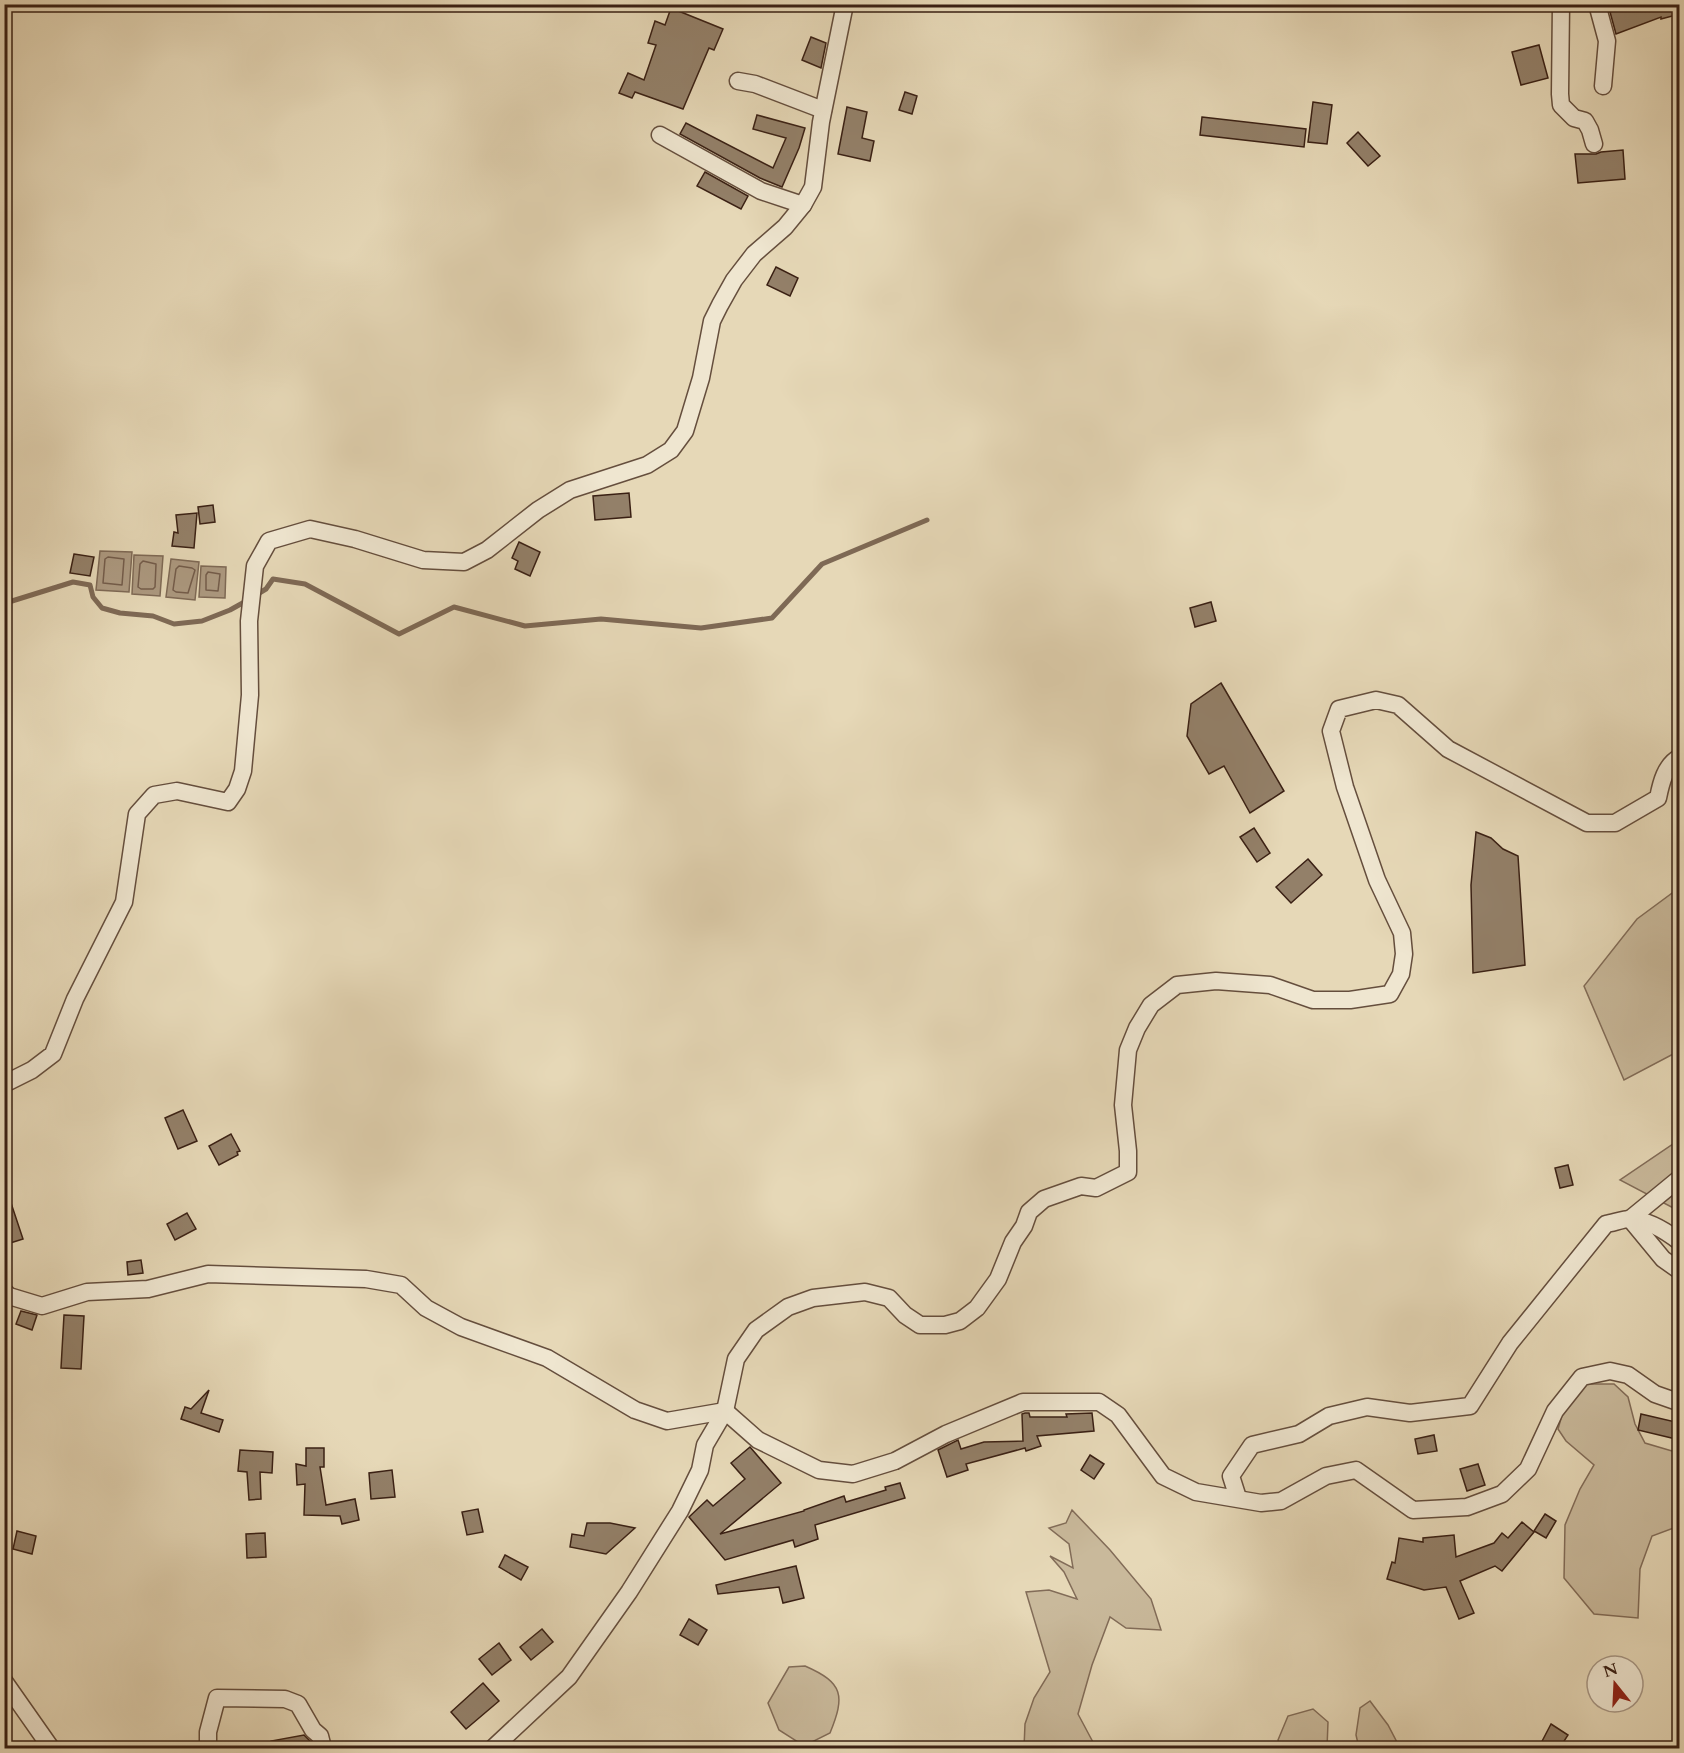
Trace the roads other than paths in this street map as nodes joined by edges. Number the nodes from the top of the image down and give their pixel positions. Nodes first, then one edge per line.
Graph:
1 (845, 4) edge
2 (1562, 4) edge
3 (1597, 4) edge
4 (738, 81) dead end
5 (1603, 86) dead end
6 (823, 110) junction
7 (660, 135) dead end
8 (1594, 144) dead end
9 (803, 206) junction
10 (1680, 757) edge
11 (4, 1084) edge
12 (1680, 1178) edge
13 (1630, 1219) junction
14 (1680, 1242) edge
15 (1680, 1271) edge
16 (4, 1291) edge
17 (1678, 1401) edge
18 (725, 1411) junction
19 (1238, 1498) junction
20 (4, 1681) edge
21 (51, 1749) edge
22 (208, 1749) edge
23 (323, 1749) edge
24 (493, 1749) edge

1 - 6 street
2 - 8 street
3 - 5 street
4 - 6 street
6 - 9 street
7 - 9 street
9 - 11 street
10 - 18 street
12 - 13 street
13 - 14 street
13 - 15 street
13 - 19 street
16 - 18 street
17 - 19 street
18 - 19 street
18 - 24 street
20 - 21 street
22 - 23 street

